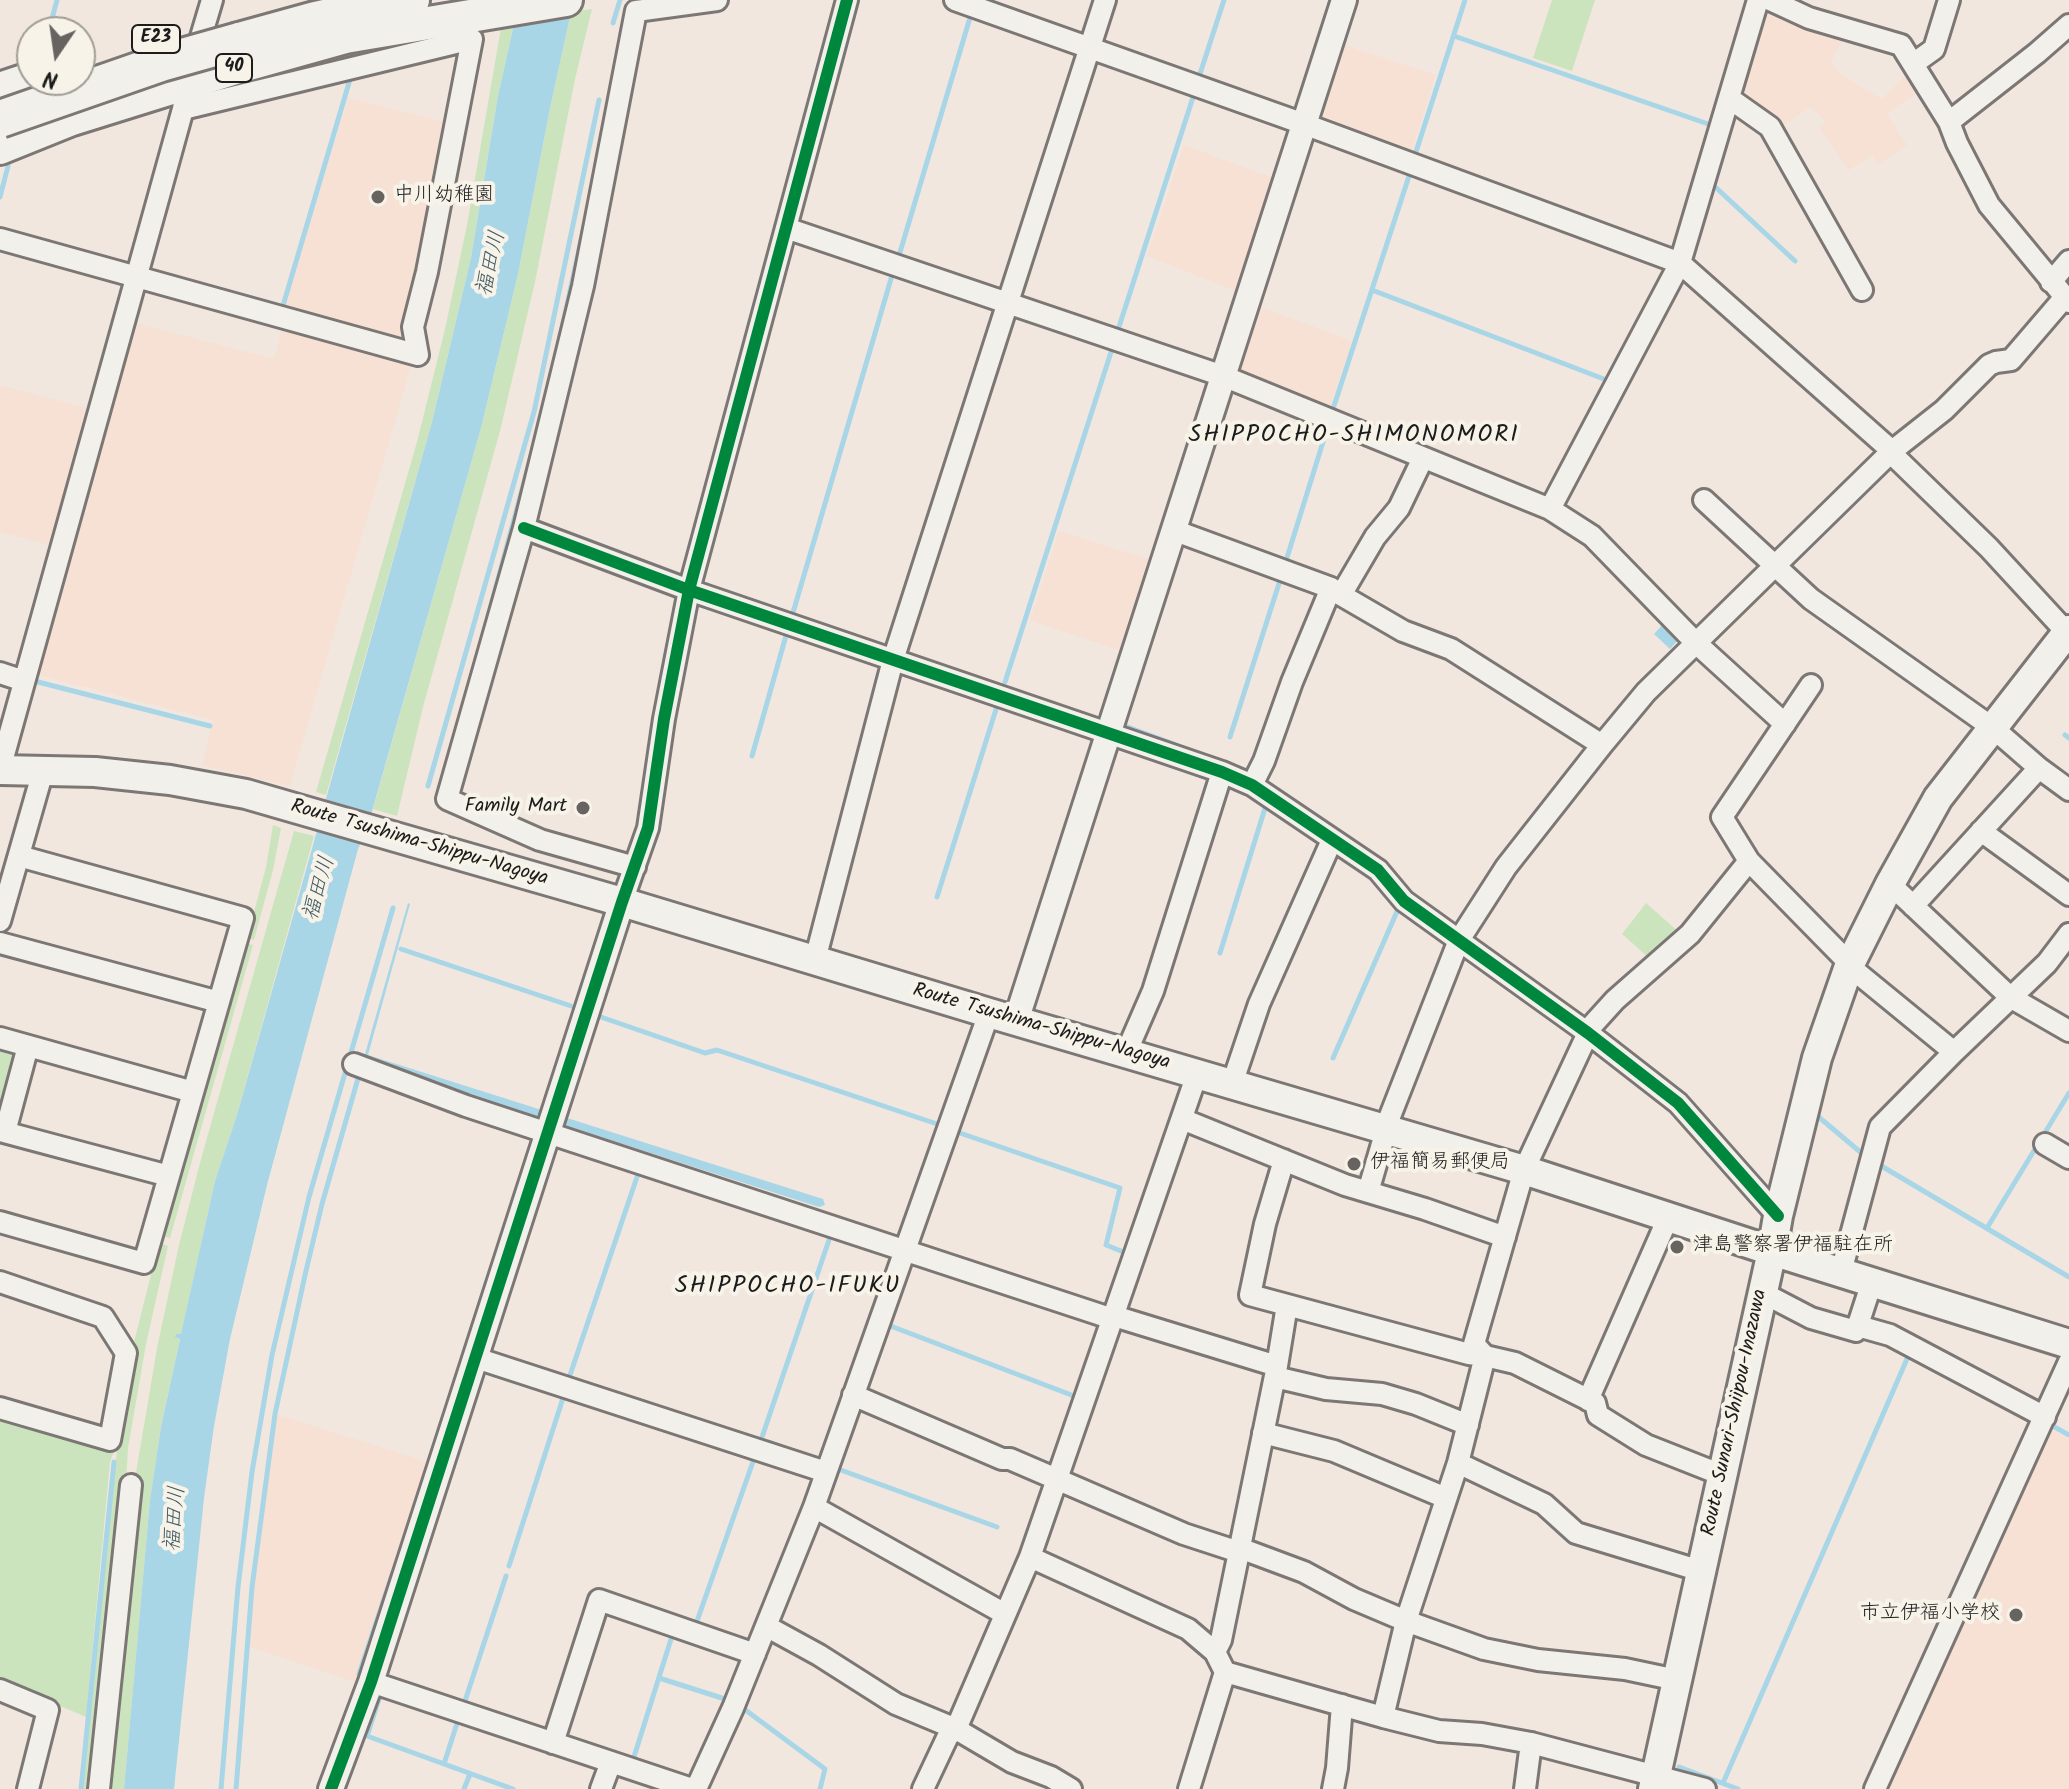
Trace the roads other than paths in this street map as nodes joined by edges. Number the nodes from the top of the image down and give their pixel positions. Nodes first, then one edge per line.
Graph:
1 (212, 0) edge
2 (298, 0) edge
3 (411, 0) edge
4 (566, 0) edge
5 (717, 0) edge
6 (847, 0) edge
7 (955, 0) edge
8 (1105, 0) edge
9 (1344, 0) edge
10 (1758, 0) edge
11 (1770, 0) edge
12 (1949, 0) edge
13 (638, 6) edge
14 (2069, 25) edge
15 (1089, 48) junction
16 (96, 59) edge
17 (1913, 64) junction
18 (185, 96) junction
19 (1729, 98) junction
20 (0, 119) edge
21 (1949, 122) junction
22 (1304, 124) junction
23 (0, 148) edge
24 (786, 228) junction
25 (0, 239) edge
26 (2069, 261) edge
27 (1680, 263) junction
28 (136, 277) junction
29 (1862, 290) dead end
30 (2062, 293) edge
31 (1008, 304) junction
32 (1223, 376) junction
33 (1892, 452) junction
34 (1423, 458) junction
35 (1704, 500) dead end
36 (1550, 509) junction
37 (524, 528) junction
38 (1173, 530) junction
39 (1775, 566) junction
40 (689, 590) junction
41 (1336, 591) junction
42 (2069, 631) edge
43 (1696, 643) junction
44 (893, 660) junction
45 (0, 673) edge
46 (24, 681) junction
47 (1811, 685) dead end
48 (1785, 724) junction
49 (1993, 728) junction
50 (1109, 733) junction
51 (1602, 745) junction
52 (2039, 768) junction
53 (0, 770) edge
54 (43, 771) junction
55 (1222, 772) junction
56 (1252, 785) junction
57 (2069, 790) edge
58 (1981, 831) junction
59 (1332, 840) junction
60 (19, 856) junction
61 (1749, 861) junction
62 (635, 867) junction
63 (1890, 884) junction
64 (2069, 895) edge
65 (622, 902) junction
66 (1913, 906) junction
67 (1, 915) edge
68 (2069, 934) edge
69 (1459, 940) junction
70 (0, 943) edge
71 (815, 960) junction
72 (1849, 965) junction
73 (2010, 997) junction
74 (219, 1002) junction
75 (989, 1013) junction
76 (1016, 1021) junction
77 (2069, 1031) edge
78 (1587, 1033) junction
79 (0, 1038) edge
80 (28, 1046) junction
81 (1954, 1052) junction
82 (1126, 1053) junction
83 (354, 1064) dead end
84 (1197, 1074) junction
85 (1232, 1084) junction
86 (193, 1092) junction
87 (1182, 1119) junction
88 (551, 1123) junction
89 (1386, 1130) junction
90 (3, 1131) edge
91 (2045, 1144) dead end
92 (2069, 1158) edge
93 (1284, 1160) junction
94 (1524, 1170) junction
95 (169, 1176) junction
96 (1368, 1192) junction
97 (1778, 1216) junction
98 (1668, 1218) junction
99 (0, 1222) edge
100 (1505, 1237) junction
101 (905, 1251) junction
102 (1772, 1251) junction
103 (1841, 1272) junction
104 (0, 1282) edge
105 (1872, 1282) junction
106 (1763, 1293) junction
107 (1287, 1305) junction
108 (1113, 1318) junction
109 (1858, 1326) junction
110 (2069, 1344) edge
111 (1485, 1356) junction
112 (476, 1358) junction
113 (2069, 1362) edge
114 (1276, 1371) junction
115 (853, 1395) junction
116 (1588, 1400) junction
117 (0, 1408) edge
118 (2045, 1417) junction
119 (1468, 1425) junction
120 (1263, 1433) junction
121 (1458, 1463) junction
122 (826, 1472) junction
123 (1722, 1475) junction
124 (1057, 1480) junction
125 (131, 1485) dead end
126 (1446, 1498) junction
127 (814, 1507) junction
128 (1239, 1552) junction
129 (1030, 1557) junction
130 (1701, 1571) junction
131 (1005, 1614) junction
132 (1406, 1621) junction
133 (766, 1626) junction
134 (1215, 1652) junction
135 (755, 1654) junction
136 (1225, 1672) junction
137 (1677, 1680) junction
138 (371, 1682) junction
139 (0, 1690) edge
140 (1342, 1705) junction
141 (1383, 1717) junction
142 (956, 1729) junction
143 (553, 1743) junction
144 (1531, 1743) junction
145 (611, 1762) junction
146 (1655, 1783) edge
147 (28, 1789) edge
148 (99, 1789) edge
149 (331, 1789) edge
150 (601, 1789) edge
151 (694, 1789) edge
152 (923, 1789) edge
153 (1071, 1789) edge
154 (1189, 1789) edge
155 (1333, 1789) edge
156 (1525, 1789) edge
157 (1705, 1789) edge
158 (1875, 1789) edge

1 - 18 street
2 - 16 highway, E23
3 - 20 highway, E23, bridge
4 - 18 main road, 40
5 - 13 street
6 - 24 street
7 - 15 street
8 - 15 street
9 - 22 street
10 - 19 street
11 - 17 street
12 - 17 street
13 - 37 street
14 - 21 street
15 - 22 street
15 - 31 street
17 - 21 street
18 - 23 main road, 40
18 - 28 street
18 - 28 street
19 - 27 street
19 - 29 street
21 - 30 street
22 - 27 street
22 - 32 street
24 - 31 street
24 - 40 street
25 - 28 street
26 - 30 street
27 - 33 street
27 - 36 street
28 - 46 street
30 - 33 street
31 - 32 street
31 - 44 street
32 - 34 street
32 - 38 street
33 - 39 street
33 - 42 street
34 - 36 street
34 - 41 street
35 - 39 street
36 - 43 street
37 - 40 street
37 - 62 street
38 - 41 street
38 - 50 street
39 - 43 street
39 - 49 street
40 - 44 street
40 - 62 street
41 - 51 street
41 - 56 street
42 - 49 main road, Route Sunari-Shiipou-Inazawa
43 - 48 street
43 - 51 street
44 - 50 street
44 - 71 street
45 - 46 street
46 - 53 street
47 - 48 street
48 - 61 street
49 - 52 street
49 - 63 main road, Route Sunari-Shiipou-Inazawa
50 - 55 street
50 - 76 street
51 - 69 street
52 - 57 street
52 - 58 street
53 - 54 main road, Route Tsushima-Shippu-Nagoya
54 - 60 street
54 - 65 main road, Route Tsushima-Shippu-Nagoya
55 - 56 street
55 - 82 street
56 - 59 street
58 - 64 street
58 - 66 street
59 - 69 street
59 - 85 street
60 - 67 street
60 - 74 street
61 - 72 street
61 - 78 street
62 - 65 street
63 - 66 street
63 - 72 main road, Route Sunari-Shiipou-Inazawa
65 - 71 main road, Route Tsushima-Shippu-Nagoya
65 - 88 street
66 - 73 street
68 - 73 street
69 - 78 street
69 - 89 street
70 - 74 street
71 - 75 main road, Route Tsushima-Shippu-Nagoya
72 - 81 street
72 - 97 main road, Route Sunari-Shiipou-Inazawa
73 - 77 street
73 - 81 street
74 - 86 street
75 - 76 main road, Route Tsushima-Shippu-Nagoya
75 - 101 street
76 - 82 main road, Route Tsushima-Shippu-Nagoya
78 - 94 street
78 - 97 street
79 - 80 street
80 - 86 street
80 - 90 street
81 - 103 street
82 - 84 main road, Route Tsushima-Shippu-Nagoya
83 - 88 street
84 - 85 main road, Route Tsushima-Shippu-Nagoya
84 - 87 street
85 - 89 main road, Route Tsushima-Shippu-Nagoya
86 - 95 street
87 - 93 street
87 - 108 street
88 - 101 street
88 - 112 street
89 - 94 main road, Route Tsushima-Shippu-Nagoya
89 - 96 street
90 - 95 street
91 - 92 street
93 - 96 street
93 - 107 street
94 - 98 main road, Route Tsushima-Shippu-Nagoya
94 - 100 street
95 - 99 street
96 - 100 street
97 - 102 main road, Route Sunari-Shiipou-Inazawa
98 - 102 main road, Route Tsushima-Shippu-Nagoya
98 - 116 street
100 - 111 street
101 - 108 street
101 - 115 street
102 - 103 main road, Route Tsushima-Shippu-Nagoya
102 - 106 main road, Route Sunari-Shiipou-Inazawa
103 - 105 main road, Route Tsushima-Shippu-Nagoya
104 - 117 street
105 - 109 street
105 - 110 main road, Route Tsushima-Shippu-Nagoya
106 - 109 street
106 - 123 main road, Route Sunari-Shiipou-Inazawa
107 - 111 street
107 - 114 street
108 - 114 street
108 - 124 street
109 - 118 street
111 - 116 street
111 - 119 street
112 - 122 street
112 - 138 street
113 - 118 street
114 - 119 street
114 - 120 street
115 - 122 street
115 - 124 street
116 - 123 street
118 - 158 street
119 - 121 street
120 - 126 street
120 - 128 street
121 - 126 street
121 - 130 street
122 - 127 street
123 - 130 main road, Route Sunari-Shiipou-Inazawa
124 - 128 street
124 - 129 street
125 - 148 street
126 - 132 street
127 - 131 street
127 - 133 street
128 - 132 street
128 - 134 street
129 - 131 street
129 - 134 street
130 - 137 main road, Route Sunari-Shiipou-Inazawa
131 - 142 street
132 - 137 street
132 - 141 street
133 - 135 street
133 - 142 street
134 - 136 street
135 - 143 street
135 - 151 street
136 - 140 street
136 - 154 street
137 - 146 main road, Route Sunari-Shiipou-Inazawa
138 - 143 street
138 - 149 street
139 - 147 street
140 - 141 street
140 - 155 street
141 - 144 street
142 - 152 street
142 - 153 street
143 - 145 street
144 - 146 street
144 - 156 street
145 - 150 street
145 - 151 street
146 - 157 street

